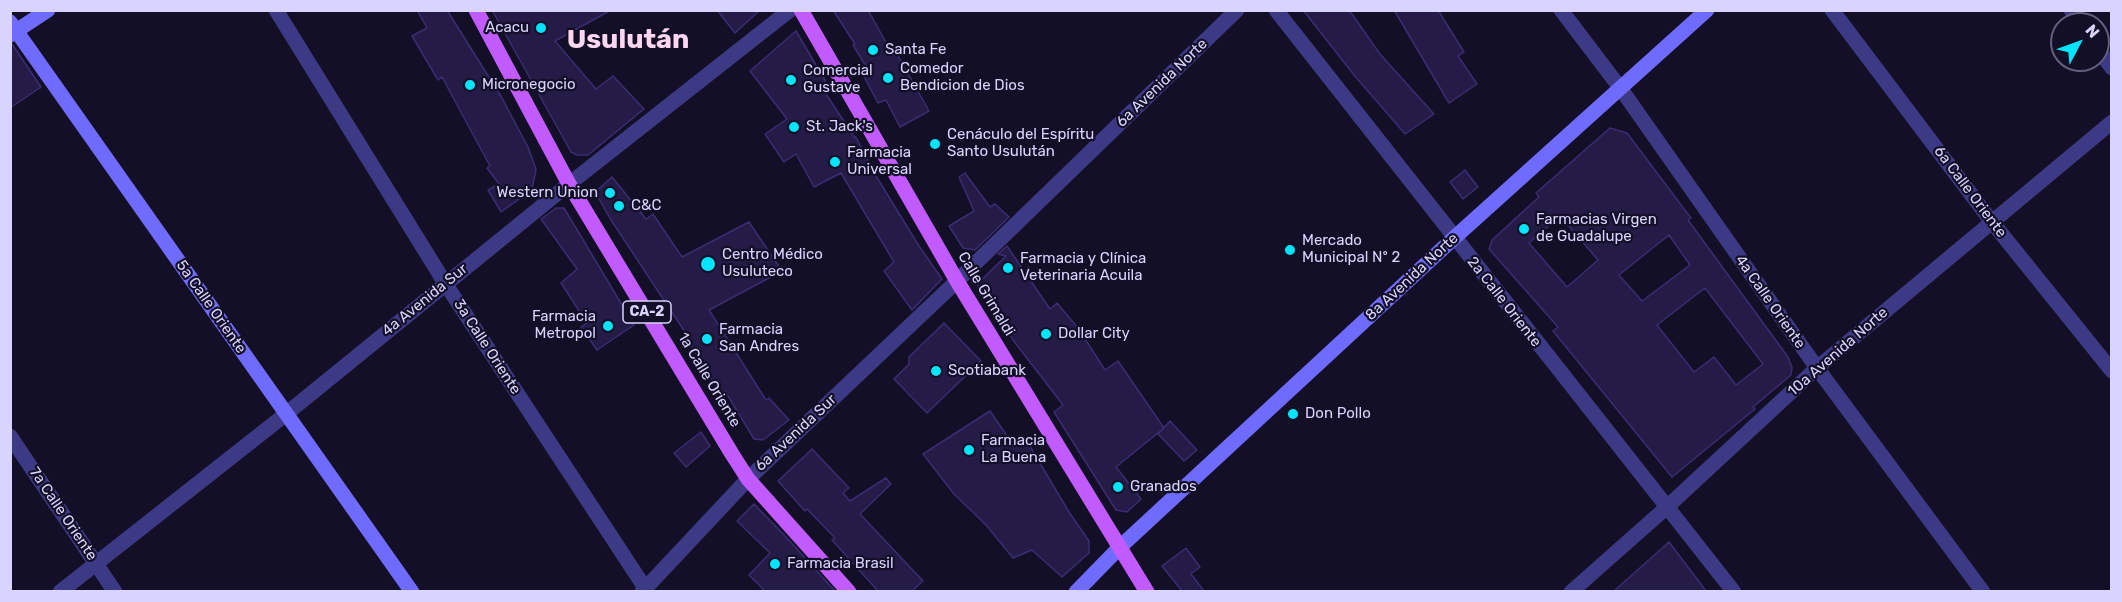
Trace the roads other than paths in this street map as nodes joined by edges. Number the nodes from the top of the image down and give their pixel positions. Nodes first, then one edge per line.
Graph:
1 (48, 10) edge
2 (276, 10) edge
3 (476, 10) edge
4 (790, 10) edge
5 (801, 10) edge
6 (1237, 10) edge
7 (1276, 10) edge
8 (1561, 10) edge
9 (1707, 10) edge
10 (1832, 10) edge
11 (13, 29) edge
12 (1621, 89) junction
13 (2112, 122) edge
14 (570, 184) junction
15 (1992, 222) junction
16 (1454, 238) junction
17 (957, 281) junction
18 (445, 283) junction
19 (1817, 368) junction
20 (2112, 371) edge
21 (286, 414) junction
22 (10, 436) edge
23 (748, 479) junction
24 (1667, 507) junction
25 (1120, 547) junction
26 (97, 564) junction
27 (643, 590) edge
28 (60, 591) edge
29 (115, 591) edge
30 (412, 591) edge
31 (849, 591) edge
32 (1076, 591) edge
33 (1147, 591) edge
34 (1571, 591) edge
35 (1734, 591) edge
36 (1983, 591) edge

1 - 11 street
2 - 18 street, 3a Calle Oriente
3 - 14 main road, 1a Calle Oriente / CA-2
4 - 14 street, 4a Avenida Sur
5 - 17 main road, Calle Grimaldi
6 - 17 street, 6a Avenida Norte
7 - 16 street, 2a Calle Oriente
8 - 12 street, 4a Calle Oriente
9 - 12 street, 8a Avenida Norte
10 - 15 street, 6a Calle Oriente
11 - 21 street, 5a Calle Oriente
12 - 16 street, 8a Avenida Norte
12 - 19 street, 4a Calle Oriente
13 - 15 street, 10a Avenida Norte
14 - 18 street, 4a Avenida Sur
14 - 23 main road, 1a Calle Oriente / CA-2
15 - 19 street, 10a Avenida Norte
15 - 20 street, 6a Calle Oriente
16 - 24 street, 2a Calle Oriente
16 - 25 street, 8a Avenida Norte
17 - 23 street, 6a Avenida Sur
17 - 25 main road, Calle Grimaldi
18 - 21 street, 4a Avenida Sur
18 - 27 street, 3a Calle Oriente
19 - 24 street, 10a Avenida Norte
19 - 36 street, 4a Calle Oriente
21 - 26 street, 4a Avenida Sur
21 - 30 street, 5a Calle Oriente
22 - 26 street, 7a Calle Oriente
23 - 27 street, 6a Avenida Sur
23 - 31 main road, 1a Calle Oriente / CA-2
24 - 34 street, 10a Avenida Norte
24 - 35 street, 2a Calle Oriente
25 - 32 street, 8a Avenida Norte
25 - 33 main road, Calle Grimaldi
26 - 28 street, 4a Avenida Sur
26 - 29 street, 7a Calle Oriente

